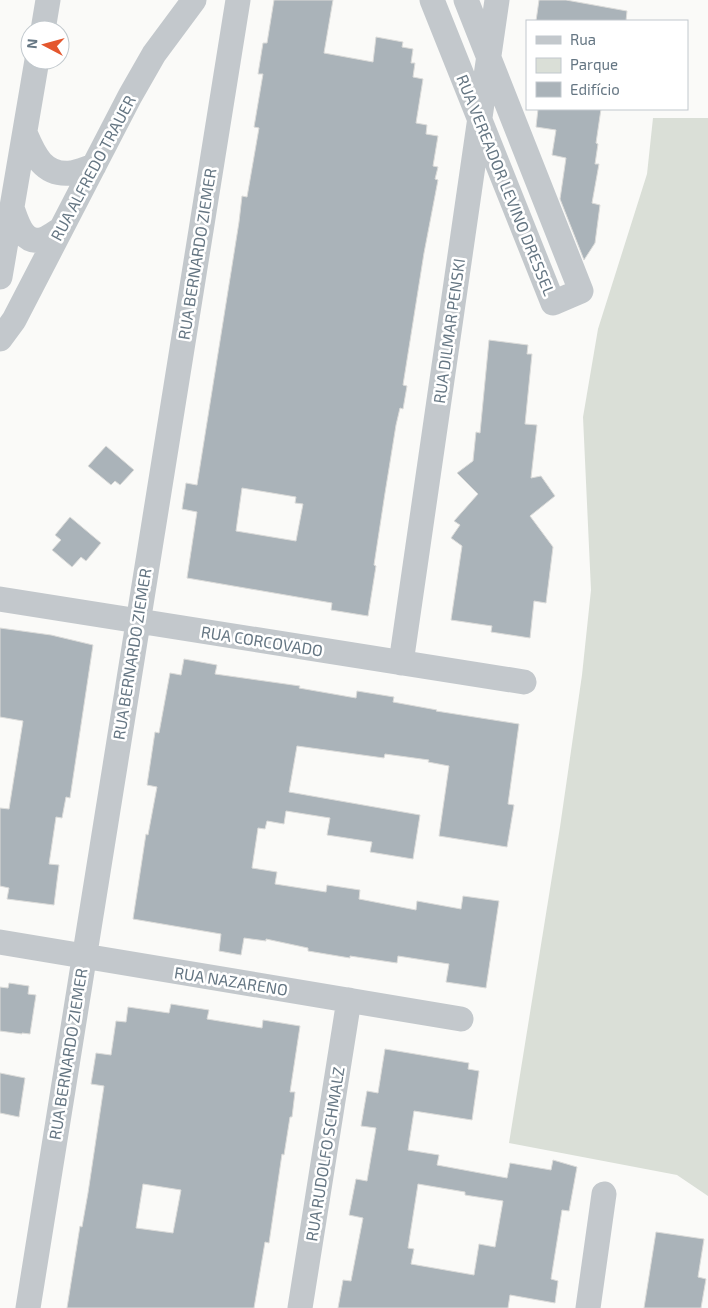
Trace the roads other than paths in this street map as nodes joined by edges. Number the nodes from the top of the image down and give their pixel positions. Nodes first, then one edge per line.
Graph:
1 (48, 0) edge
2 (194, 0) edge
3 (238, 0) edge
4 (432, 0) edge
5 (466, 0) edge
6 (497, 0) edge
7 (44, 20) edge
8 (488, 58) junction
9 (35, 70) edge
10 (480, 118) junction
11 (25, 132) junction
12 (94, 166) junction
13 (12, 208) junction
14 (61, 229) junction
15 (0, 277) edge
16 (0, 339) edge
17 (0, 599) edge
18 (138, 622) junction
19 (401, 663) junction
20 (524, 682) dead end
21 (0, 942) edge
22 (84, 956) junction
23 (349, 1000) junction
24 (461, 1019) dead end
25 (604, 1194) dead end
26 (28, 1308) edge
27 (300, 1308) edge
28 (588, 1308) edge

1 - 7 street
2 - 12 street, RUA ALFREDO TRAUER
3 - 18 street, RUA BERNARDO ZIEMER
4 - 10 street, RUA VEREADOR LEVINO DRESSEL
5 - 8 street, RUA VEREADOR LEVINO DRESSEL
6 - 8 street, RUA DILMAR PENSKI
8 - 10 street, RUA DILMAR PENSKI
8 - 10 street, RUA VEREADOR LEVINO DRESSEL
9 - 11 street
10 - 19 street, RUA DILMAR PENSKI
11 - 12 street
11 - 13 street
12 - 14 street, RUA ALFREDO TRAUER
13 - 14 street
13 - 15 street
14 - 16 street, RUA ALFREDO TRAUER
17 - 18 street, RUA CORCOVADO
18 - 19 street, RUA CORCOVADO
18 - 22 street, RUA BERNARDO ZIEMER
19 - 20 street, RUA CORCOVADO
21 - 22 street, RUA NAZARENO
22 - 23 street, RUA NAZARENO
22 - 26 street, RUA BERNARDO ZIEMER
23 - 24 street, RUA NAZARENO
23 - 27 street, RUA RUDOLFO SCHMALZ
25 - 28 street

